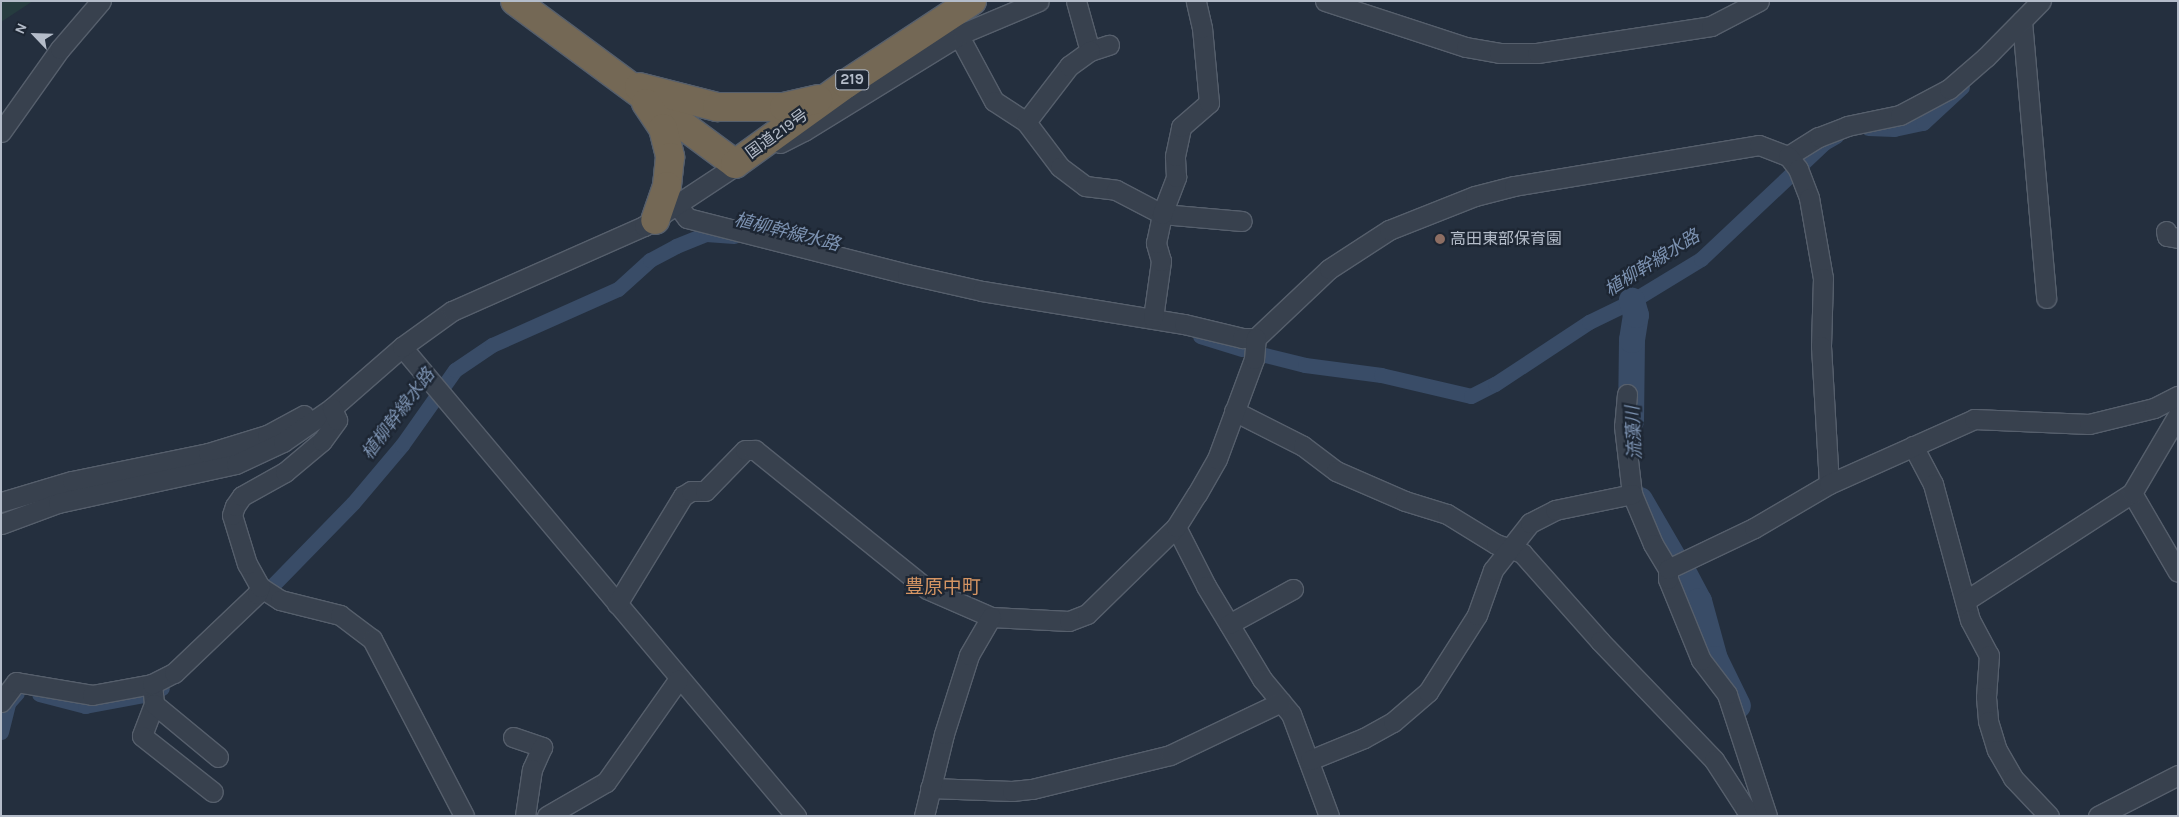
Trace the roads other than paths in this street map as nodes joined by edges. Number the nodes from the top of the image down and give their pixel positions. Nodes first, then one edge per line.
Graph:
1 (101, 1) edge
2 (515, 1) edge
3 (972, 1) edge
4 (1039, 1) edge
5 (1076, 1) edge
6 (1196, 1) edge
7 (1324, 1) edge
8 (1759, 1) edge
9 (2041, 1) edge
10 (2022, 21) junction
11 (959, 36) junction
12 (1109, 45) dead end
13 (1090, 51) junction
14 (631, 85) junction
15 (829, 97) junction
16 (1026, 122) junction
17 (1, 132) edge
18 (1788, 156) junction
19 (735, 164) junction
20 (666, 213) junction
21 (1162, 214) junction
22 (1242, 221) dead end
23 (2046, 298) dead end
24 (1153, 318) junction
25 (1256, 338) junction
26 (402, 347) junction
27 (361, 382) junction
28 (1627, 394) dead end
29 (2178, 396) edge
30 (332, 408) junction
31 (1234, 411) junction
32 (2178, 415) edge
33 (1913, 446) junction
34 (1829, 484) junction
35 (2132, 492) junction
36 (1632, 494) junction
37 (1, 502) edge
38 (1, 524) edge
39 (1176, 527) junction
40 (1509, 548) junction
41 (1668, 570) junction
42 (2178, 572) edge
43 (260, 587) junction
44 (1293, 589) dead end
45 (1965, 600) junction
46 (617, 604) junction
47 (991, 617) junction
48 (1229, 624) junction
49 (678, 680) junction
50 (153, 693) junction
51 (1, 702) edge
52 (1281, 702) junction
53 (513, 737) dead end
54 (218, 758) dead end
55 (1310, 760) junction
56 (2178, 775) edge
57 (930, 788) junction
58 (212, 792) dead end
59 (464, 816) edge
60 (525, 816) edge
61 (547, 816) edge
62 (796, 816) edge
63 (924, 816) edge
64 (1330, 816) edge
65 (1755, 816) edge
66 (1766, 816) edge
67 (2049, 816) edge
68 (2098, 816) edge

1 - 17 street
2 - 14 highway, 国道219号
3 - 15 highway, 国道219号 / 219
4 - 11 street
5 - 13 street
6 - 21 street
7 - 8 street
9 - 10 street
10 - 18 street
10 - 23 street
11 - 16 street
11 - 19 street
12 - 13 street
13 - 16 street
14 - 15 highway
14 - 19 highway, 国道219号
14 - 20 highway
15 - 19 highway, 国道219号 / 219
16 - 21 street
18 - 25 street
18 - 34 street
19 - 20 street
20 - 24 street
20 - 26 street
21 - 22 street
21 - 24 street
24 - 25 street
25 - 31 street
26 - 27 street
26 - 46 street
27 - 30 street
27 - 37 street
28 - 36 street
29 - 33 street
30 - 38 street
30 - 43 street
31 - 39 street
31 - 40 street
32 - 35 street
33 - 34 street
33 - 45 street
34 - 41 street
35 - 42 street
35 - 45 street
36 - 40 street
36 - 41 street
39 - 47 street
39 - 48 street
40 - 55 street
40 - 65 street
41 - 66 street
43 - 50 street
43 - 59 street
44 - 48 street
45 - 67 street
46 - 47 street
46 - 49 street
47 - 57 street
48 - 52 street
49 - 61 street
49 - 62 street
50 - 51 street
50 - 54 street
50 - 58 street
52 - 55 street
52 - 57 street
53 - 60 street
55 - 64 street
56 - 68 street
57 - 63 street

